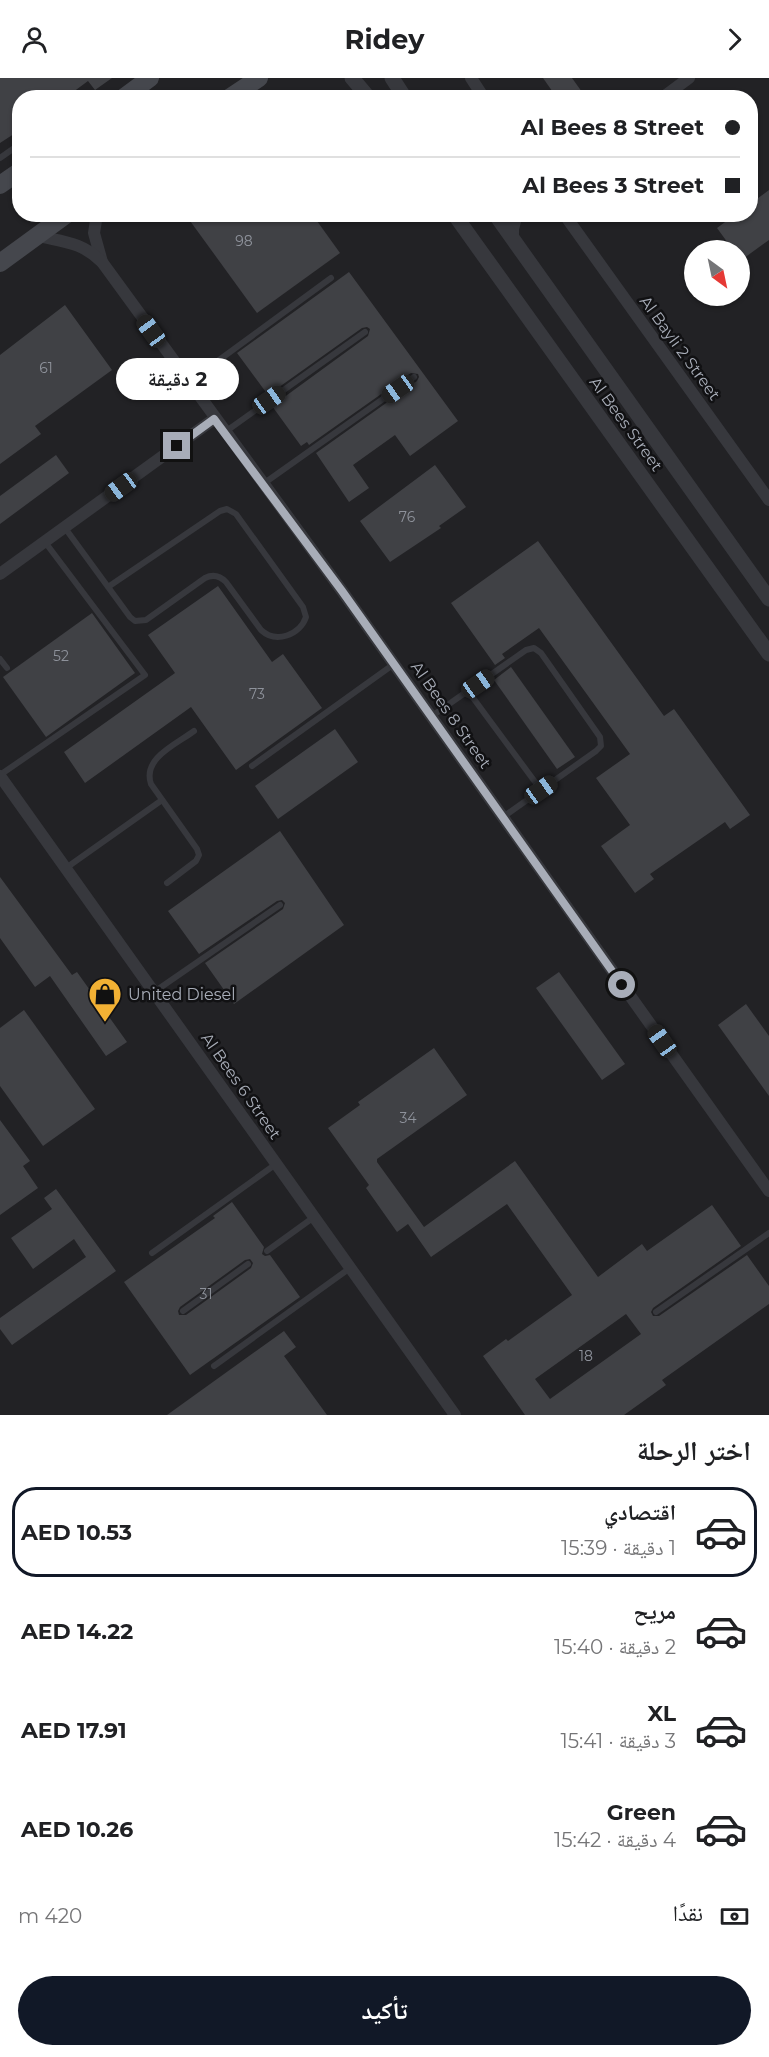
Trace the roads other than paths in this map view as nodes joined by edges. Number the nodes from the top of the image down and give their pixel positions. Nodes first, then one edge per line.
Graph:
1 (150, 78) edge
2 (259, 78) edge
3 (352, 78) edge
4 (689, 78) edge
5 (134, 90) edge
6 (241, 90) edge
7 (362, 90) edge
8 (673, 90) edge
9 (57, 222) edge
10 (96, 222) edge
11 (460, 222) edge
12 (501, 222) edge
13 (515, 222) edge
14 (570, 222) edge
15 (38, 236) junction
16 (513, 240) junction
17 (102, 262) junction
18 (0, 263) edge
19 (331, 278) dead end
20 (366, 332) dead end
21 (414, 377) dead end
22 (188, 383) junction
23 (214, 419) junction
24 (224, 432) junction
25 (263, 484) junction
26 (769, 500) edge
27 (65, 528) junction
28 (45, 542) junction
29 (0, 574) edge
30 (108, 587) junction
31 (769, 599) edge
32 (769, 654) edge
33 (0, 659) edge
34 (394, 664) junction
35 (6, 668) dead end
36 (468, 691) junction
37 (431, 716) junction
38 (194, 731) dead end
39 (252, 766) dead end
40 (0, 775) edge
41 (541, 790) junction
42 (162, 801) junction
43 (502, 817) junction
44 (66, 868) junction
45 (168, 883) dead end
46 (280, 905) dead end
47 (154, 992) junction
48 (276, 1163) junction
49 (769, 1191) edge
50 (314, 1217) junction
51 (769, 1233) edge
52 (267, 1251) dead end
53 (153, 1253) dead end
54 (248, 1264) dead end
55 (350, 1267) junction
56 (183, 1311) dead end
57 (656, 1312) dead end
58 (214, 1366) dead end
59 (451, 1413) edge

1 - 5 main road
2 - 6 main road
3 - 7 street
4 - 8 street
9 - 15 main road
10 - 17 street, Al Bees 8 Street
11 - 32 street, Al Bees Street
12 - 16 street, Al Bees Street
13 - 16 street
14 - 26 street, Al Bayli 2 Street
15 - 17 street, Al Bees 8 Street
15 - 18 main road
16 - 31 street, Al Bees Street
17 - 22 street, Al Bees 8 Street
19 - 22 lane
20 - 24 lane
21 - 25 lane
22 - 23 street, Al Bees 8 Street
23 - 24 street, Al Bees 8 Street
23 - 27 street
24 - 25 street, Al Bees 8 Street
25 - 34 street, Al Bees 8 Street
27 - 28 street
27 - 30 lane
28 - 29 street
28 - 40 lane
30 - 30 lane
33 - 35 lane
34 - 37 street, Al Bees 8 Street
34 - 39 lane
36 - 37 lane
36 - 41 lane
36 - 41 lane
37 - 43 street, Al Bees 8 Street
38 - 42 lane
40 - 44 street, Al Bees 6 Street
41 - 43 lane
42 - 44 lane
42 - 45 lane
43 - 49 street, Al Bees 8 Street
44 - 47 street, Al Bees 6 Street
46 - 47 lane
47 - 48 street, Al Bees 6 Street
48 - 50 street, Al Bees 6 Street
48 - 53 lane
50 - 52 lane
50 - 55 street, Al Bees 6 Street
51 - 57 lane
54 - 56 lane
55 - 58 lane
55 - 59 street, Al Bees 6 Street

